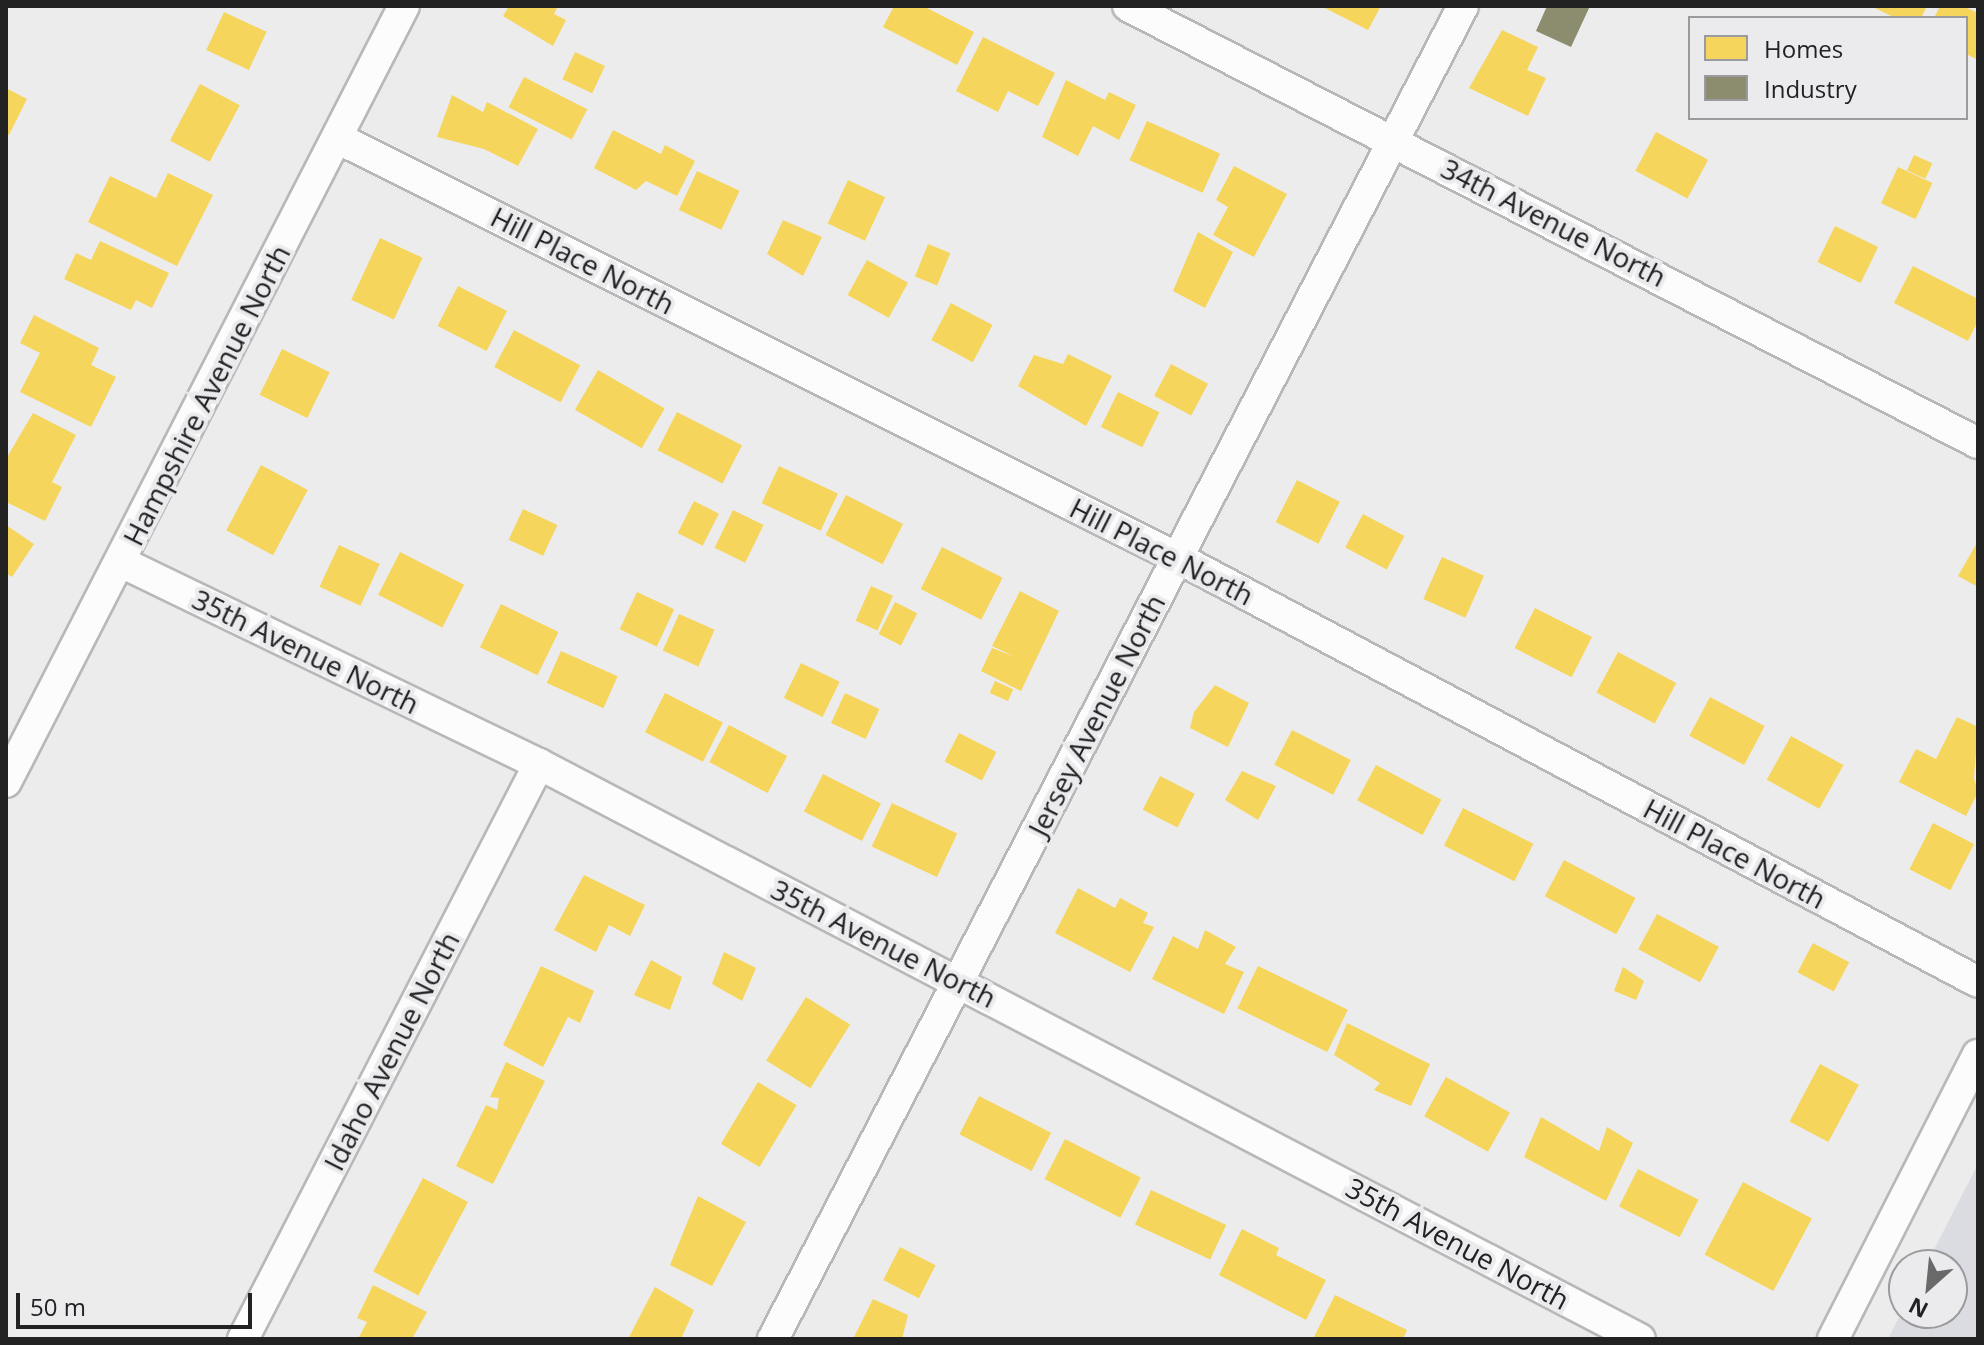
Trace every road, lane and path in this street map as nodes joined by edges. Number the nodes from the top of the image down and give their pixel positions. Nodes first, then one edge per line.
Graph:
1 (404, 6) edge
2 (1128, 6) edge
3 (1463, 6) edge
4 (337, 138) junction
5 (1394, 139) junction
6 (1978, 443) edge
7 (1178, 558) junction
8 (121, 562) junction
9 (539, 764) junction
10 (6, 782) edge
11 (959, 981) junction
12 (1978, 982) edge
13 (1978, 1055) edge
14 (243, 1339) edge
15 (773, 1339) edge
16 (1640, 1339) edge
17 (1833, 1339) edge

1 - 4 street, Hampshire Avenue North
2 - 5 street, 34th Avenue North
3 - 5 street, Jersey Avenue North
4 - 7 street, Hill Place North
4 - 8 street, Hampshire Avenue North
5 - 6 street, 34th Avenue North
5 - 7 street, Jersey Avenue North
7 - 11 street, Jersey Avenue North
7 - 12 street, Hill Place North
8 - 9 street, 35th Avenue North
8 - 10 street, Hampshire Avenue North
9 - 11 street, 35th Avenue North
9 - 14 street, Idaho Avenue North
11 - 15 street, Jersey Avenue North
11 - 16 street, 35th Avenue North
13 - 17 street

